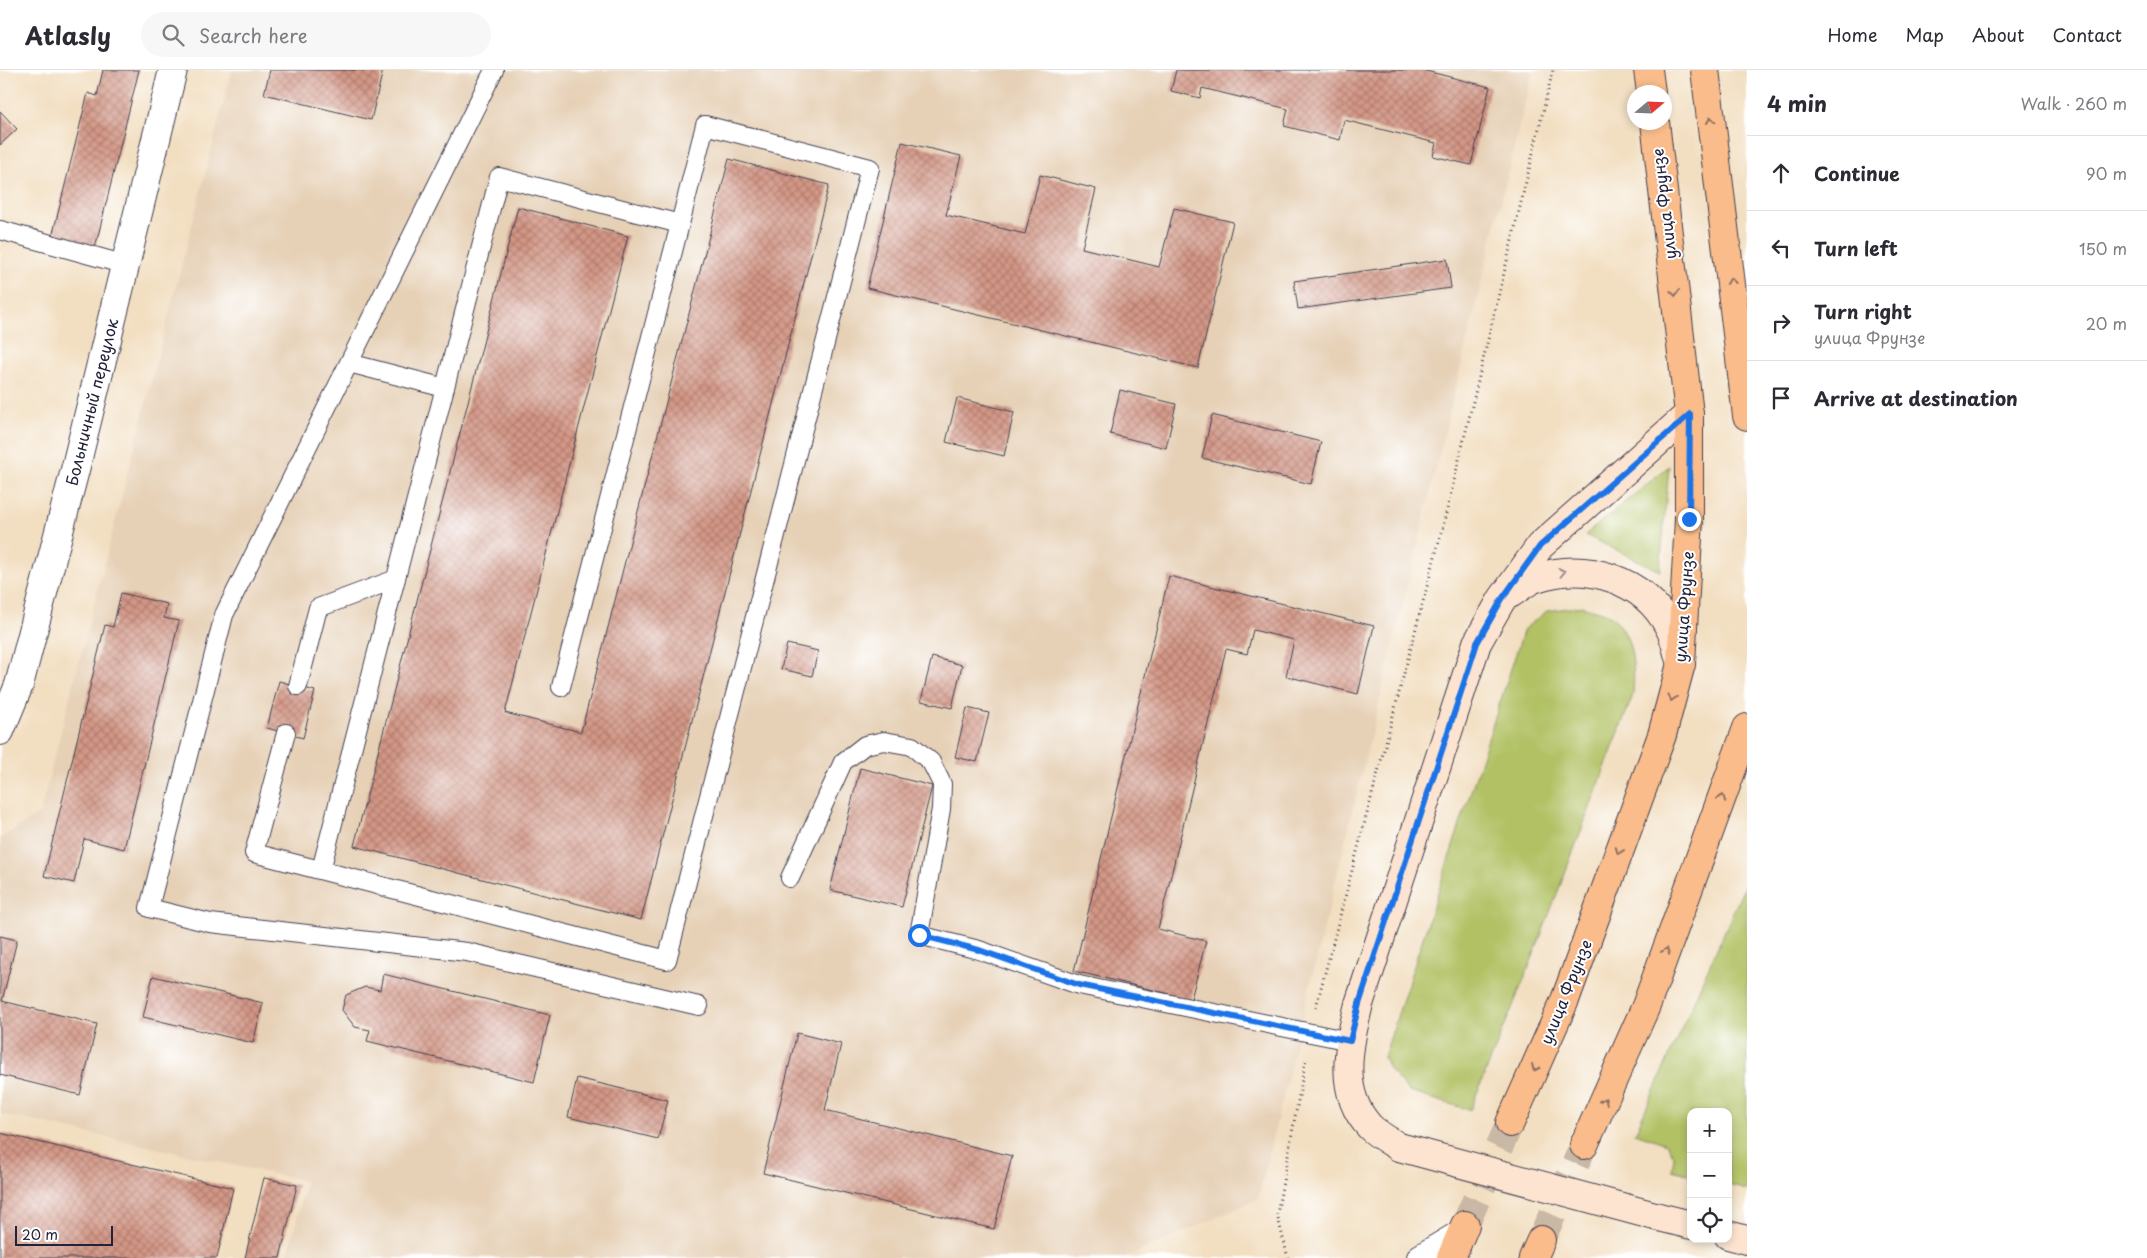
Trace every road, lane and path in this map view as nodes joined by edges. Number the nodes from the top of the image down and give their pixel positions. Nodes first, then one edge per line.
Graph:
1 (173, 70) edge
2 (494, 70) edge
3 (1553, 70) edge
4 (1648, 70) edge
5 (1704, 70) edge
6 (1650, 85) edge
7 (1656, 130) edge
8 (680, 224) junction
9 (0, 230) edge
10 (126, 265) junction
11 (349, 363) junction
12 (445, 388) junction
13 (1690, 414) junction
14 (1747, 416) edge
15 (396, 579) junction
16 (1502, 599) junction
17 (1681, 664) junction
18 (298, 686) dead end
19 (561, 688) dead end
20 (1747, 728) edge
21 (0, 731) edge
22 (286, 733) dead end
23 (321, 870) junction
24 (790, 878) dead end
25 (699, 1006) dead end
26 (1310, 1033) junction
27 (1350, 1041) junction
28 (1510, 1123) tunnel mouth
29 (1584, 1145) tunnel mouth
30 (1687, 1224) edge
31 (1732, 1236) edge
32 (1459, 1239) tunnel mouth
33 (1747, 1240) edge
34 (1288, 1258) edge
35 (1421, 1258) edge

1 - 10 street, Больничный переулок
2 - 11 lane
3 - 26 path
4 - 6 main road
14 -> 5 main road
7 -> 13 main road, улица Фрунзе
8 - 12 lane
8 - 19 lane
8 - 23 lane
9 - 10 lane
10 - 21 street, Больничный переулок
11 - 12 lane
11 - 25 lane
12 - 15 lane
13 - 16 main road
13 - 17 main road, улица Фрунзе
15 - 18 lane
15 - 23 lane
16 -> 17 main road
16 - 27 main road
17 -> 28 main road, улица Фрунзе
29 -> 20 main road
22 - 23 lane
24 - 26 lane
26 - 27 lane
26 - 34 path
27 - 30 main road, bridge
31 - 33 main road
32 - 35 street

